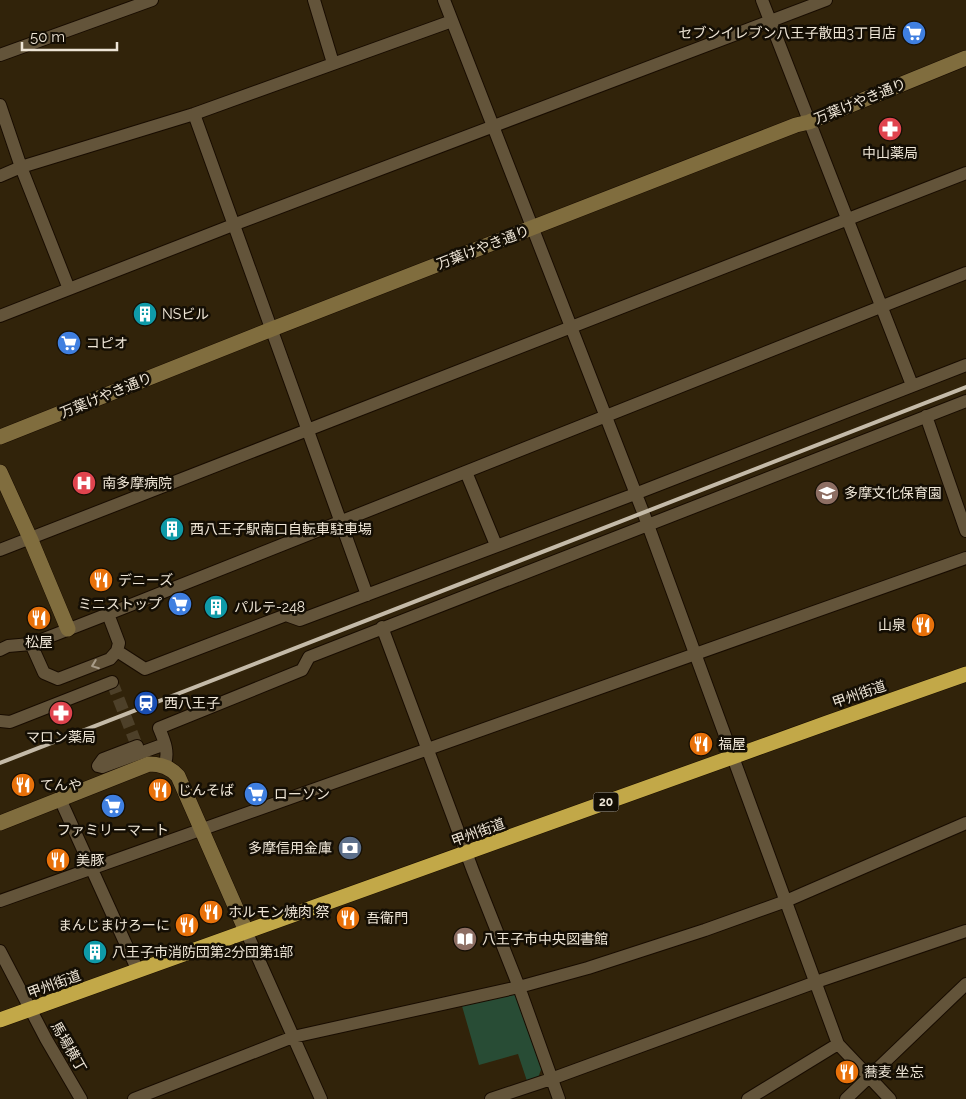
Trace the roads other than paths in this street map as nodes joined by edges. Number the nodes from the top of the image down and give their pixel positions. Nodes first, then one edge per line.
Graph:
1 (152, 0) edge
2 (314, 0) edge
3 (444, 0) edge
4 (762, 0) edge
5 (826, 0) edge
6 (452, 21) junction
7 (770, 21) junction
8 (0, 55) edge
9 (966, 58) edge
10 (333, 63) junction
11 (0, 105) edge
12 (194, 114) junction
13 (809, 122) junction
14 (493, 126) junction
15 (21, 168) junction
16 (966, 173) edge
17 (0, 176) edge
18 (847, 220) junction
19 (233, 225) junction
20 (532, 228) junction
21 (966, 273) edge
22 (69, 289) junction
23 (881, 306) junction
24 (0, 316) edge
25 (571, 327) junction
26 (272, 329) junction
27 (966, 365) edge
28 (912, 385) junction
29 (966, 401) edge
30 (605, 416) junction
31 (926, 416) junction
32 (308, 430) junction
33 (0, 437) edge
34 (0, 472) edge
35 (466, 472) junction
36 (635, 494) junction
37 (341, 522) junction
38 (648, 525) junction
39 (966, 531) edge
40 (30, 538) junction
41 (496, 545) junction
42 (0, 550) edge
43 (966, 558) edge
44 (367, 595) junction
45 (108, 614) junction
46 (382, 627) junction
47 (68, 629) junction
48 (31, 644) junction
49 (0, 650) edge
50 (117, 651) junction
51 (694, 655) junction
52 (966, 674) edge
53 (112, 682) dead end
54 (0, 721) edge
55 (165, 744) junction
56 (137, 746) dead end
57 (428, 750) junction
58 (732, 756) junction
59 (164, 766) junction
60 (60, 799) junction
61 (0, 823) edge
62 (966, 823) edge
63 (202, 830) junction
64 (467, 854) junction
65 (91, 869) junction
66 (786, 900) junction
67 (0, 901) edge
68 (246, 931) junction
69 (966, 932) edge
70 (0, 950) edge
71 (138, 971) junction
72 (816, 982) junction
73 (966, 984) edge
74 (519, 988) junction
75 (31, 1009) junction
76 (0, 1020) edge
77 (293, 1037) junction
78 (838, 1044) junction
79 (869, 1078) junction
80 (551, 1079) junction
81 (81, 1099) edge
82 (134, 1099) edge
83 (321, 1099) edge
84 (491, 1099) edge
85 (559, 1099) edge
86 (748, 1099) edge
87 (846, 1099) edge
88 (890, 1099) edge

1 - 8 street
2 - 10 street
3 - 6 street
4 - 7 street
5 - 7 street
6 - 10 street
6 - 14 street
7 - 13 street
7 - 14 street
9 - 13 street, 万葉けやき通り
10 - 12 street
11 - 15 street
12 - 15 street
12 - 19 street
13 - 18 street
13 - 20 street, 万葉けやき通り
14 - 19 street
14 - 20 street
15 - 17 street
15 - 22 street
16 - 18 street
18 - 23 street
18 - 25 street
19 - 22 street
19 - 26 street
20 - 25 street
20 - 26 street, 万葉けやき通り
21 - 23 street
22 - 24 street
23 - 28 street
23 - 30 street
25 - 30 street
25 - 32 street
26 - 32 street
26 - 33 street, 万葉けやき通り
27 - 28 street
28 - 36 street
29 - 31 street
30 - 35 street
30 - 36 street
31 - 38 street
31 - 39 street
32 - 37 street
32 - 40 street
34 - 40 street
35 - 37 street
35 - 41 street
36 - 38 street
36 - 41 street
37 - 44 street
37 - 45 street
38 - 46 street
38 - 51 street
40 - 42 street
40 - 47 street
41 - 44 street
43 - 51 street
44 - 50 street
45 - 47 street
45 - 50 street
46 - 55 street
46 - 57 street
47 - 48 street
48 - 49 street
50 -> 48 street
51 - 57 street
51 - 58 street
52 - 58 highway, 甲州街道 / 20
53 - 54 street
55 - 56 street
55 - 59 street
57 - 63 street
57 - 64 street
58 - 64 highway, 甲州街道 / 20
58 - 66 street
59 - 60 street
59 - 63 street
60 - 61 street
60 - 65 street
62 - 66 street
63 - 65 street
63 - 68 street
64 - 68 highway, 甲州街道 / 20
64 - 74 street
65 - 67 street
65 - 71 street
66 - 72 street
66 - 74 street
68 - 71 highway, 甲州街道 / 20
68 - 77 street
69 - 72 street
70 - 75 street, 馬場横丁
71 - 75 highway, 甲州街道 / 20
72 - 78 street
72 - 80 street
73 - 79 street
74 - 77 street
74 - 80 street
75 - 76 highway, 甲州街道 / 20
75 - 81 street, 馬場横丁
77 - 82 street
77 - 83 street
78 - 79 street
78 - 86 street
79 - 87 street
79 - 88 street
80 - 84 street
80 - 85 street

